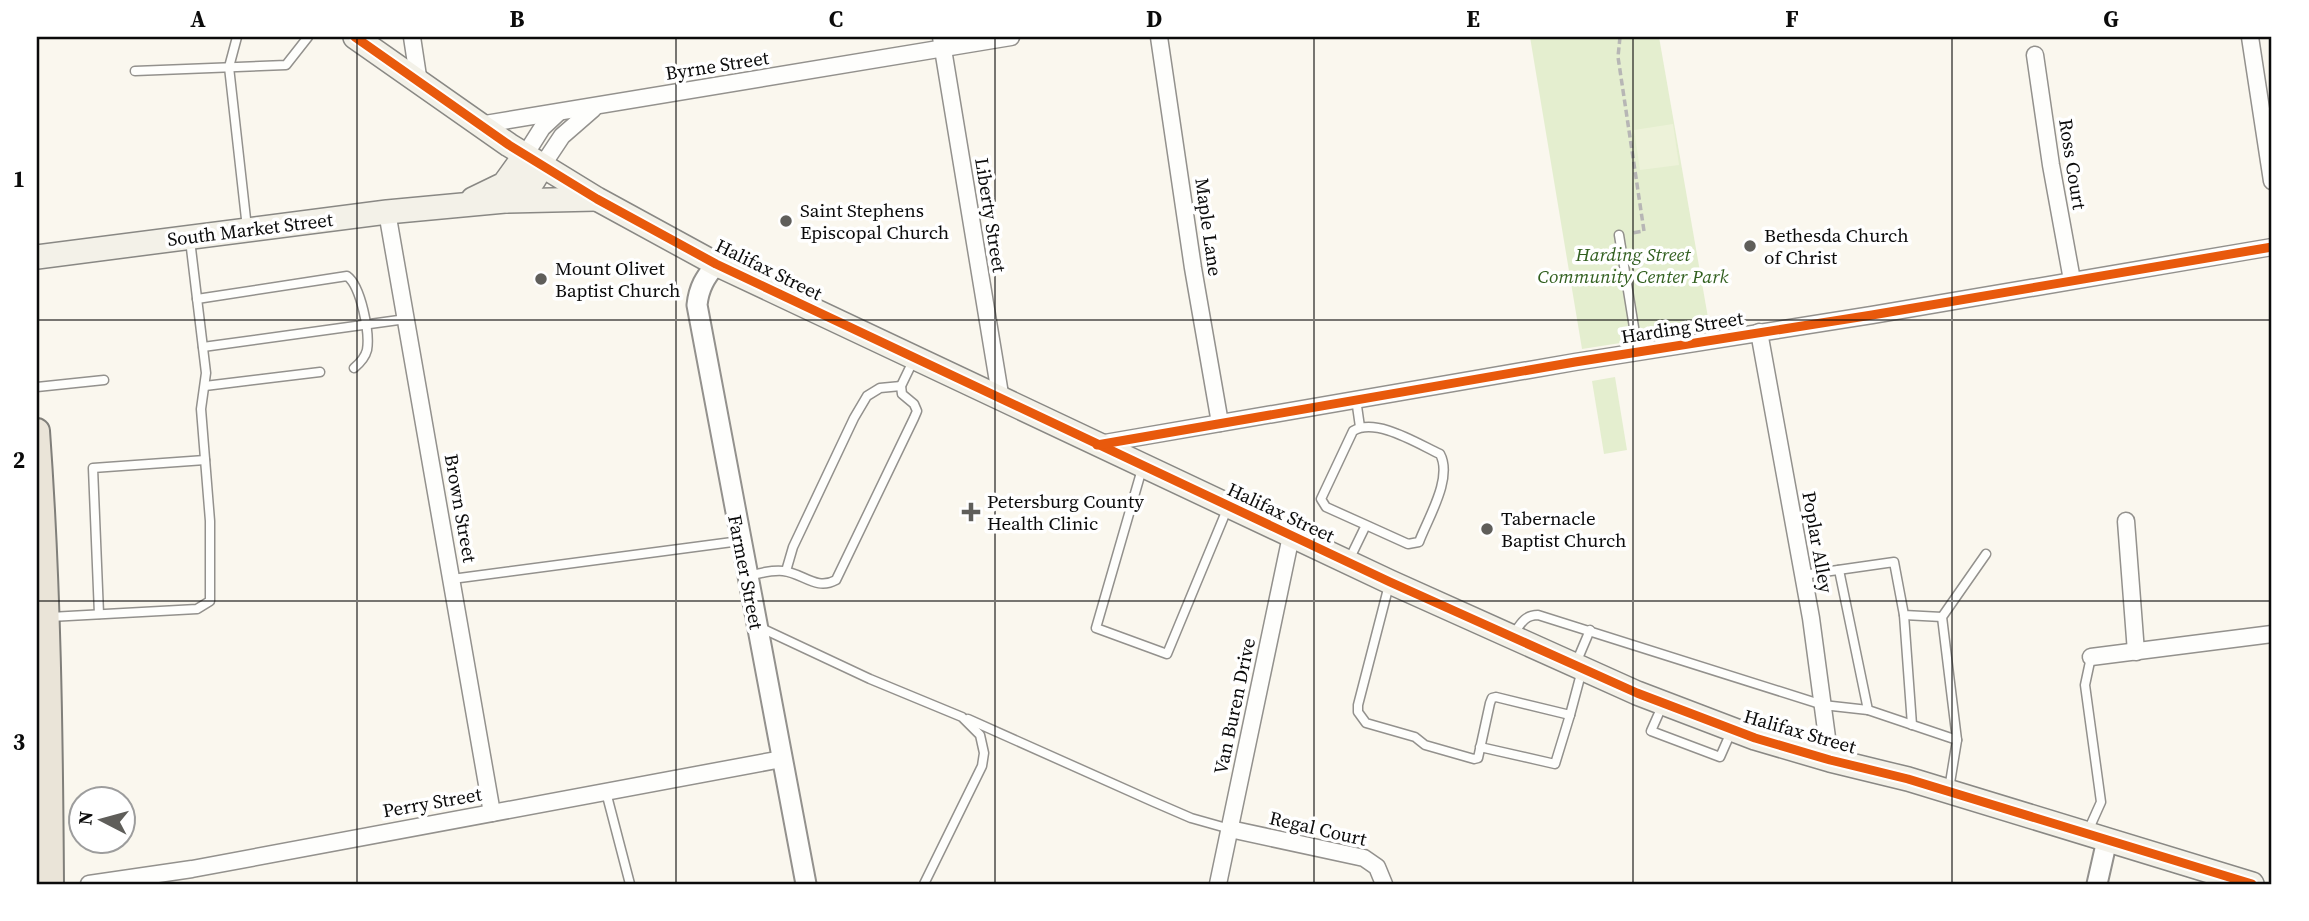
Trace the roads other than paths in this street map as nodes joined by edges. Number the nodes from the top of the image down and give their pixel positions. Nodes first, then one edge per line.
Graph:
1 (236, 37) edge
2 (307, 37) edge
3 (355, 37) edge
4 (412, 37) edge
5 (1011, 37) edge
6 (1159, 37) edge
7 (2250, 37) edge
8 (942, 43) edge
9 (2035, 55) dead end
10 (229, 67) junction
11 (135, 71) dead end
12 (419, 83) junction
13 (595, 107) junction
14 (558, 113) junction
15 (479, 125) junction
16 (533, 161) junction
17 (2272, 181) edge
18 (597, 200) junction
19 (505, 201) junction
20 (464, 204) junction
21 (387, 212) junction
22 (247, 230) junction
23 (1619, 235) road end
24 (190, 237) junction
25 (2272, 247) edge
26 (37, 257) edge
27 (716, 264) junction
28 (2072, 280) junction
29 (197, 299) junction
30 (406, 319) junction
31 (367, 325) junction
32 (1759, 332) junction
33 (203, 347) junction
34 (1638, 352) junction
35 (914, 359) junction
36 (354, 368) dead end
37 (320, 372) dead end
38 (104, 380) dead end
39 (205, 386) junction
40 (901, 386) junction
41 (37, 387) edge
42 (1356, 399) junction
43 (1001, 400) junction
44 (1220, 423) junction
45 (1360, 427) junction
46 (37, 431) edge
47 (1097, 445) junction
48 (205, 460) junction
49 (1142, 466) junction
50 (1228, 507) junction
51 (2126, 521) dead end
52 (1366, 524) junction
53 (1291, 536) junction
54 (740, 541) junction
55 (1986, 555) dead end
56 (1348, 562) junction
57 (1839, 570) junction
58 (786, 571) junction
59 (1803, 575) junction
60 (747, 577) junction
61 (452, 579) junction
62 (1390, 582) junction
63 (100, 614) junction
64 (1904, 615) junction
65 (47, 617) junction
66 (1942, 617) junction
67 (756, 626) junction
68 (1590, 630) junction
69 (2272, 634) edge
70 (1512, 638) junction
71 (2137, 652) junction
72 (2091, 657) joint
73 (1578, 667) junction
74 (43, 697) edge
75 (1824, 705) junction
76 (1868, 709) junction
77 (1570, 715) junction
78 (962, 717) junction
79 (1912, 725) junction
80 (1957, 740) junction
81 (1480, 747) junction
82 (782, 759) junction
83 (1830, 760) junction
84 (606, 792) junction
85 (1949, 792) junction
86 (492, 813) junction
87 (1230, 829) junction
88 (2097, 837) junction
89 (51, 884) edge
90 (89, 884) edge
91 (630, 884) edge
92 (806, 884) edge
93 (924, 884) edge
94 (1218, 884) edge
95 (1384, 884) edge
96 (2097, 884) edge
97 (2252, 884) edge

1 - 10 lane
2 - 10 lane
3 - 12 main road, Halifax Street
4 - 12 street
5 - 8 street, Byrne Street
6 - 44 street, Maple Lane
7 - 17 street
8 - 13 street, Byrne Street
8 - 43 street, Liberty Street
9 - 28 street, Ross Court
10 - 11 lane
10 - 22 lane
12 - 15 main road, Halifax Street
13 - 14 street, Byrne Street
13 - 16 street
14 - 15 street, Byrne Street
14 - 16 street
15 - 16 main road, Halifax Street
16 - 18 main road, Halifax Street
16 - 19 main road
16 - 20 main road, South Market Street
18 - 19 main road, South Market Street
18 - 27 main road, Halifax Street
19 - 20 main road, South Market Street
20 - 21 main road, South Market Street
21 - 22 main road, South Market Street
21 - 30 street, Brown Street
22 - 24 main road, South Market Street
23 - 34 lane
24 - 26 main road, South Market Street
24 - 29 lane
25 - 28 street, Harding Street
27 - 35 main road, Halifax Street
27 - 54 street, Farmer Street
28 - 32 street, Harding Street
29 - 31 lane
29 - 33 lane
30 - 31 lane
30 - 61 street, Brown Street
31 - 33 lane
31 - 36 lane
32 - 34 street, Harding Street
32 - 59 street, Poplar Alley
33 - 39 lane
34 - 42 street, Harding Street
35 - 40 lane
35 - 43 main road, Halifax Street
37 - 39 lane
38 - 41 lane
39 - 48 lane
40 - 58 lane
40 - 58 lane
42 - 44 street, Harding Street
42 - 45 lane
43 - 47 main road, Halifax Street
44 - 47 street, Harding Street
45 - 52 lane
45 - 52 lane
46 - 65 main road
47 - 49 main road, Halifax Street
48 - 63 lane
48 - 63 lane
49 - 50 main road, Halifax Street
49 - 50 lane
50 - 53 main road, Halifax Street
51 - 71 street
52 - 56 lane
53 - 56 main road, Halifax Street
53 - 87 street, Van Buren Drive
54 - 60 street, Farmer Street
54 - 61 lane
55 - 66 lane
56 - 62 main road, Halifax Street
57 - 59 lane
57 - 64 lane
57 - 76 lane
58 - 60 lane
59 - 75 street, Poplar Alley
60 - 67 street, Farmer Street
61 - 86 street, Brown Street
62 - 70 main road, Halifax Street
62 - 81 lane
63 - 65 lane
64 - 66 lane
64 - 79 lane
65 - 74 main road
66 - 80 lane
67 - 78 lane
67 - 82 street, Farmer Street
68 - 70 lane
68 - 73 lane
68 - 75 lane
69 - 71 street
70 - 73 main road, Halifax Street
71 - 72 street
72 - 88 lane
73 - 77 lane
73 - 83 main road, Halifax Street
74 - 89 main road
75 - 76 lane
75 - 83 street, Poplar Alley
76 - 79 lane
77 - 81 lane
77 - 81 lane
78 - 87 lane
78 - 93 lane
79 - 80 lane
80 - 85 lane
82 - 84 street, Perry Street
82 - 92 street, Farmer Street
83 - 85 main road, Halifax Street
84 - 86 street, Perry Street
84 - 91 lane
85 - 88 main road, Halifax Street
86 - 90 street, Perry Street
87 - 94 street, Van Buren Drive
87 - 95 street, Regal Court
88 - 96 street
88 - 97 main road, Halifax Street

